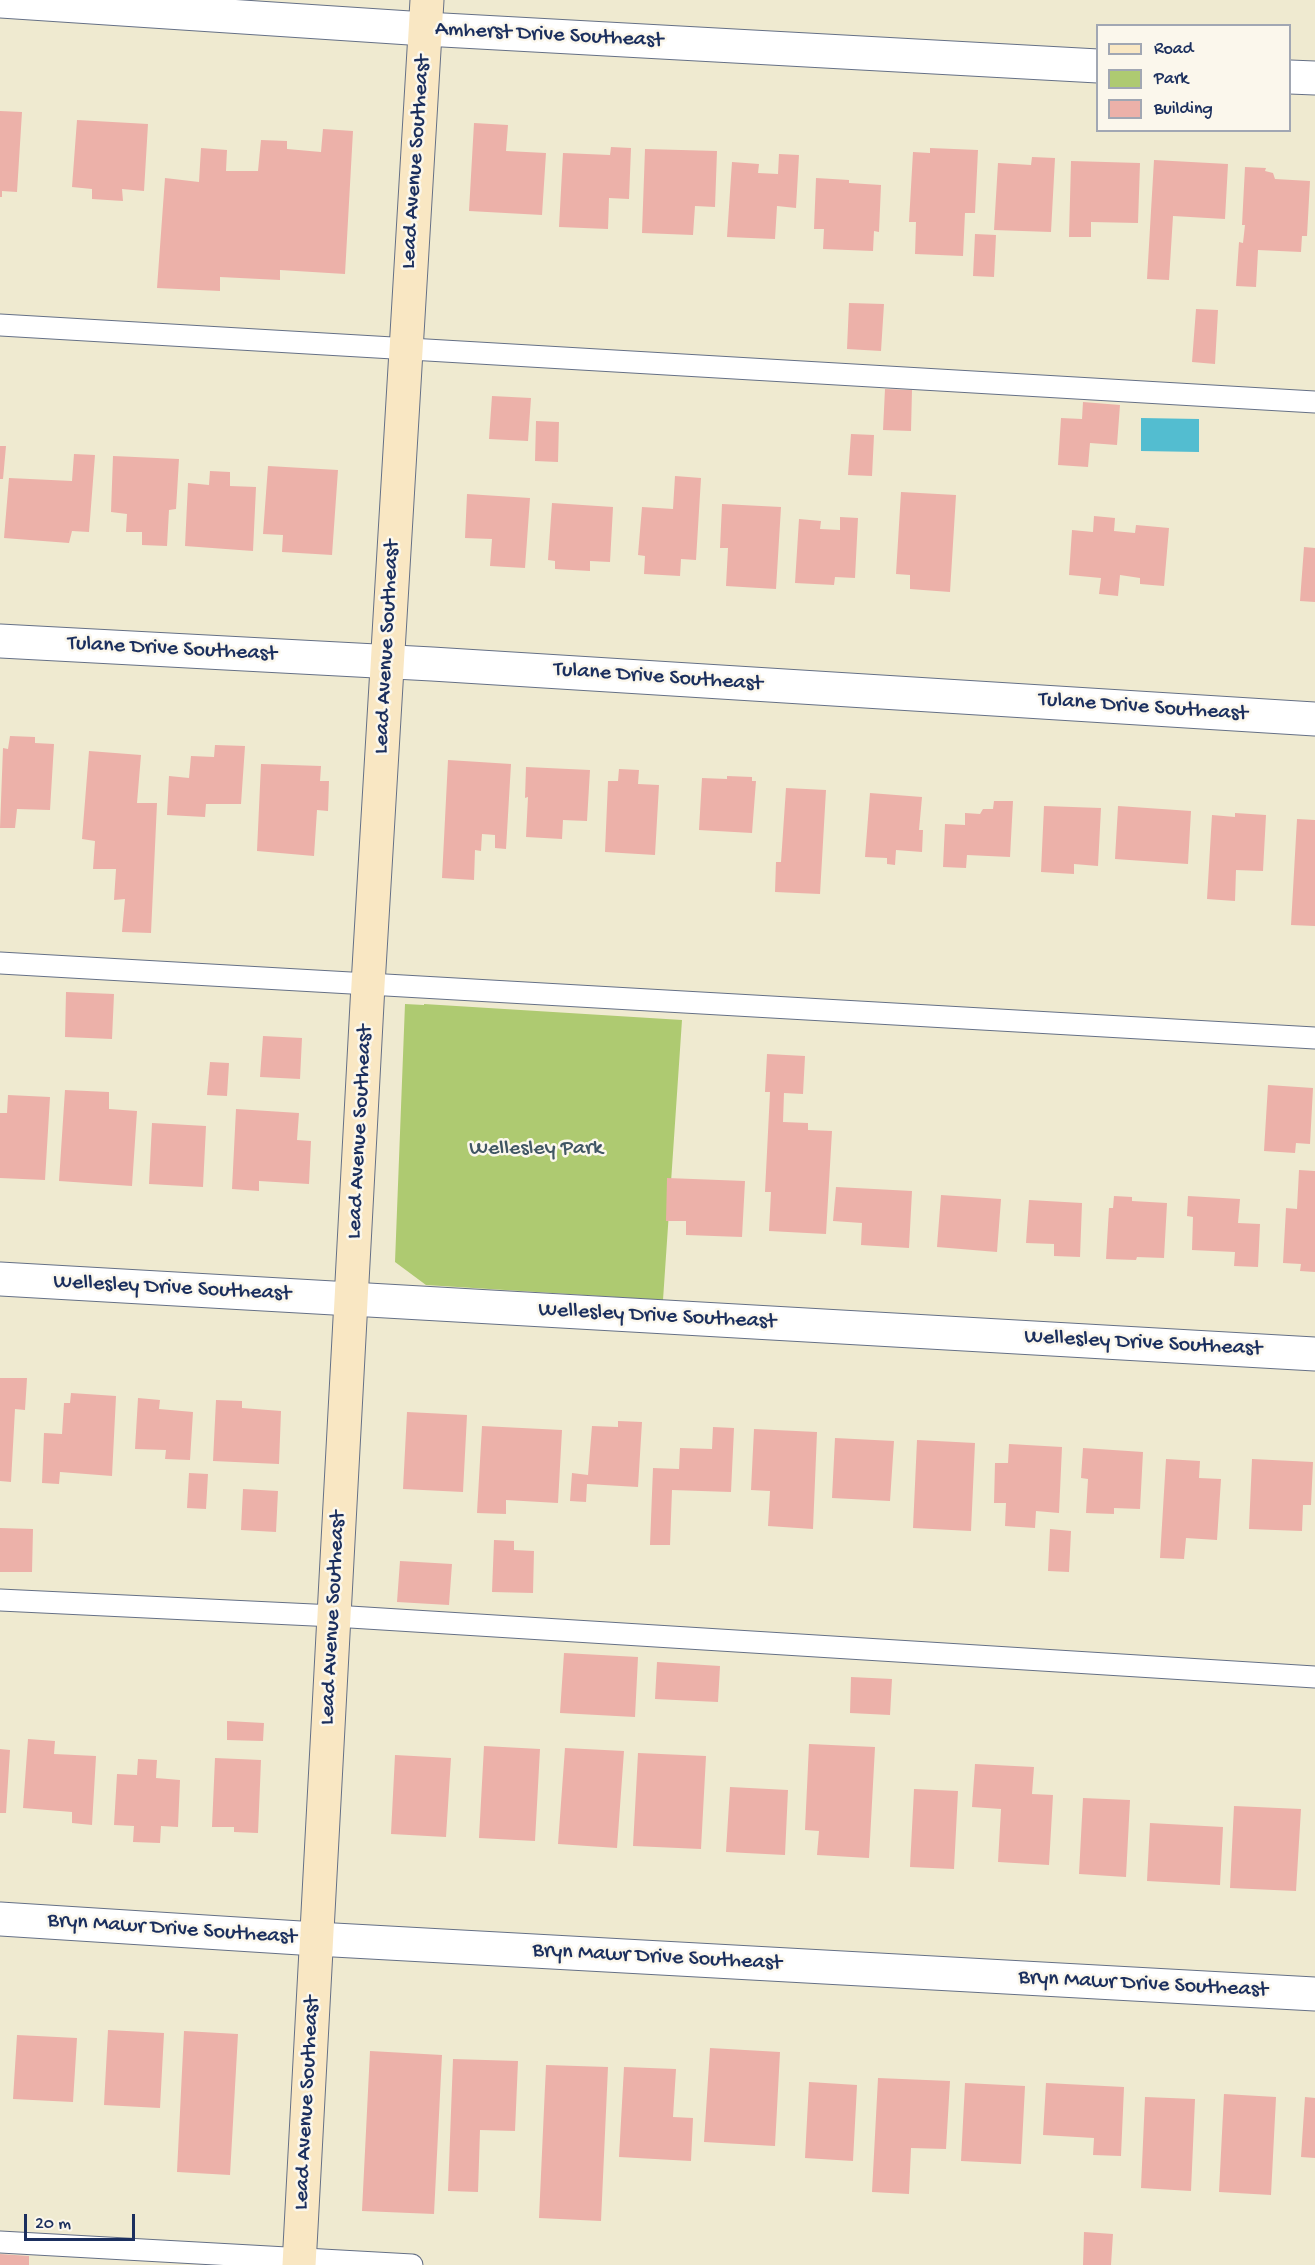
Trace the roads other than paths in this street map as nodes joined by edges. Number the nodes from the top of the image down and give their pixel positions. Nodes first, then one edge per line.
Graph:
1 (0, 1) edge
2 (426, 15) edge
3 (1096, 66) edge
4 (1291, 77) edge
5 (1315, 78) edge
6 (0, 325) edge
7 (405, 350) junction
8 (1315, 402) edge
9 (0, 641) edge
10 (387, 662) junction
11 (1315, 718) edge
12 (0, 963) edge
13 (368, 985) junction
14 (1315, 1038) edge
15 (0, 1279) edge
16 (352, 1300) junction
17 (1315, 1354) edge
18 (0, 1600) edge
19 (334, 1616) junction
20 (1315, 1677) edge
21 (0, 1919) edge
22 (316, 1940) junction
23 (1315, 1994) edge
24 (0, 2242) edge
25 (299, 2262) edge
26 (412, 2265) edge

1 - 2 street, Amherst Drive Southeast
2 - 3 street, Amherst Drive Southeast
2 - 7 main road, Lead Avenue Southeast
4 - 5 street
6 - 7 lane
7 - 8 lane
7 - 10 main road, Lead Avenue Southeast
9 - 10 street, Tulane Drive Southeast
10 - 11 street, Tulane Drive Southeast
10 - 13 main road, Lead Avenue Southeast
12 - 13 lane
13 - 14 lane
13 - 16 main road, Lead Avenue Southeast
15 - 16 street, Wellesley Drive Southeast
16 - 17 street, Wellesley Drive Southeast
16 - 19 main road, Lead Avenue Southeast
18 - 19 lane
19 - 20 lane
19 - 22 main road, Lead Avenue Southeast
21 - 22 street, Bryn Mawr Drive Southeast
22 - 23 street, Bryn Mawr Drive Southeast
22 - 25 main road, Lead Avenue Southeast
24 - 25 lane
25 - 26 lane

